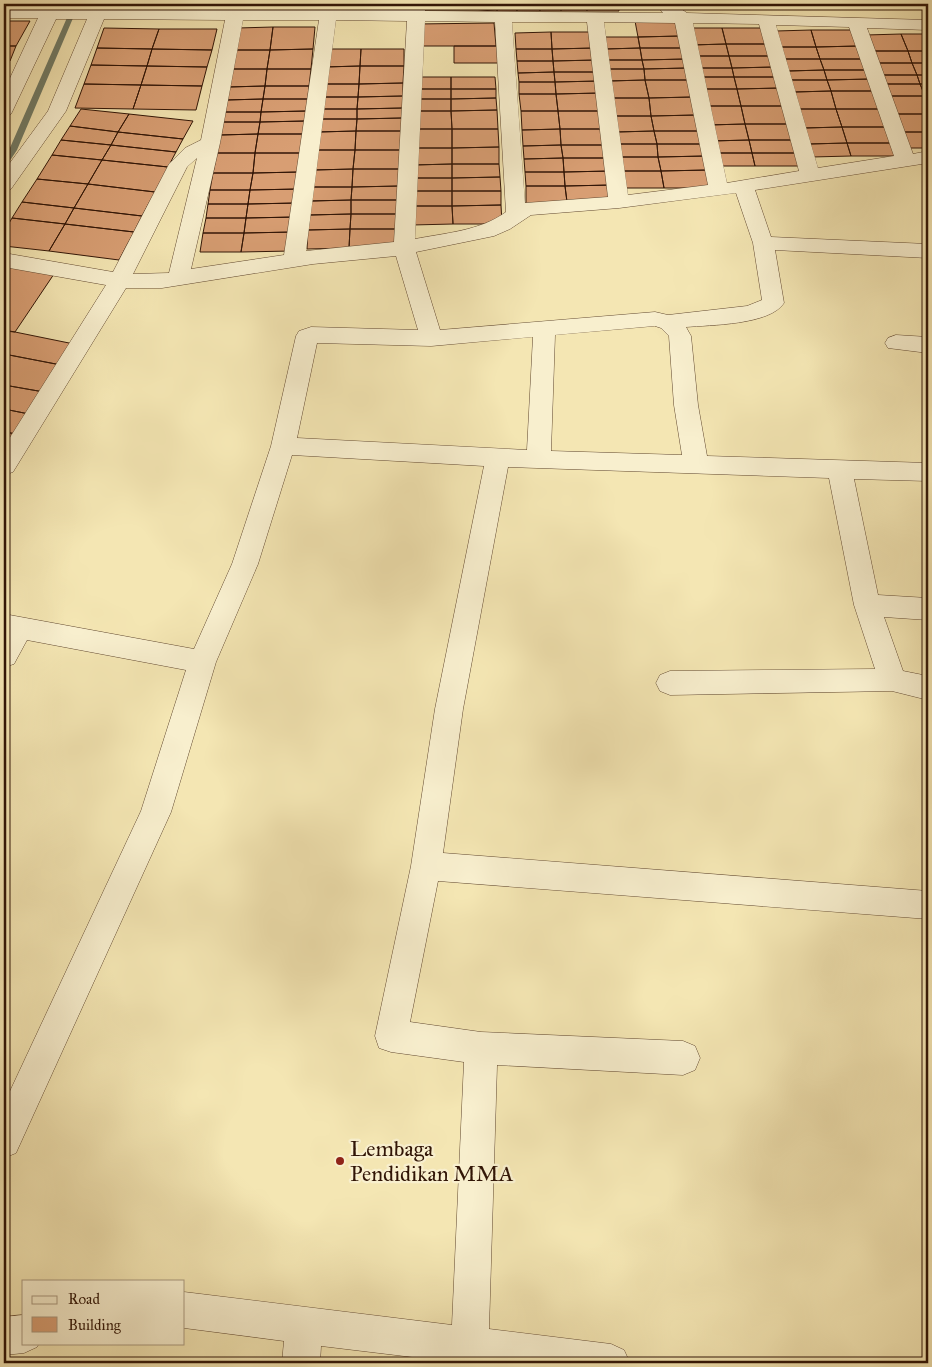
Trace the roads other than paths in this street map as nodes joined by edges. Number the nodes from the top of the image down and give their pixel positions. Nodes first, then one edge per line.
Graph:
1 (661, 4) edge
2 (236, 9) edge
3 (329, 9) edge
4 (56, 10) edge
5 (96, 10) edge
6 (417, 10) edge
7 (4, 13) edge
8 (503, 17) junction
9 (595, 17) junction
10 (682, 18) junction
11 (766, 19) junction
12 (856, 22) junction
13 (928, 25) edge
14 (4, 110) edge
15 (210, 143) junction
16 (928, 157) edge
17 (904, 159) junction
18 (810, 176) junction
19 (4, 185) edge
20 (744, 187) junction
21 (719, 190) junction
22 (619, 202) junction
23 (516, 214) junction
24 (763, 243) junction
25 (404, 248) junction
26 (928, 251) edge
27 (4, 260) edge
28 (294, 260) junction
29 (178, 279) junction
30 (120, 280) junction
31 (668, 322) junction
32 (544, 328) junction
33 (431, 338) junction
34 (896, 343) dead end
35 (928, 345) edge
36 (283, 446) junction
37 (498, 458) junction
38 (539, 459) junction
39 (696, 465) junction
40 (4, 466) edge
41 (840, 470) junction
42 (928, 472) edge
43 (867, 605) junction
44 (928, 609) edge
45 (12, 627) edge
46 (4, 656) edge
47 (202, 662) junction
48 (892, 680) junction
49 (670, 683) dead end
50 (928, 688) edge
51 (426, 866) junction
52 (928, 905) edge
53 (481, 1048) junction
54 (683, 1058) dead end
55 (4, 1140) edge
56 (185, 1310) edge
57 (304, 1325) junction
58 (22, 1334) edge
59 (4, 1336) edge
60 (470, 1346) junction
61 (301, 1363) edge
62 (611, 1363) edge

1 - 10 street
2 - 3 street
2 - 5 street
2 - 15 street
3 - 6 street
3 - 28 street
4 - 5 street
4 - 7 street
4 - 14 street
5 - 19 street
6 - 8 street
6 - 25 street
8 - 9 street
8 - 23 street
9 - 10 street
9 - 22 street
10 - 11 street
10 - 21 street
11 - 12 street
11 - 18 street
12 - 13 street
12 - 17 street
15 - 29 street
15 - 30 street
16 - 17 street
17 - 18 street
18 - 20 street
20 - 21 street
20 - 24 street
21 - 22 street
22 - 23 street
23 - 25 street
24 - 26 street
24 - 31 street
25 - 28 street
25 - 33 street
27 - 30 street
28 - 29 street
29 - 30 street
30 - 40 street
31 - 32 street
31 - 39 street
32 - 33 street
32 - 38 street
33 - 36 street
34 - 35 street
36 - 37 street
36 - 47 street
37 - 38 street
37 - 51 street
38 - 39 street
39 - 41 street
41 - 42 street
41 - 43 street
43 - 44 street
43 - 48 street
45 - 46 street
45 - 47 street
47 - 55 street
48 - 49 street
48 - 50 street
51 - 52 street
51 - 53 street
53 - 54 street
53 - 60 street
56 - 57 street
57 - 60 street
57 - 61 street
58 - 59 street
60 - 62 street

